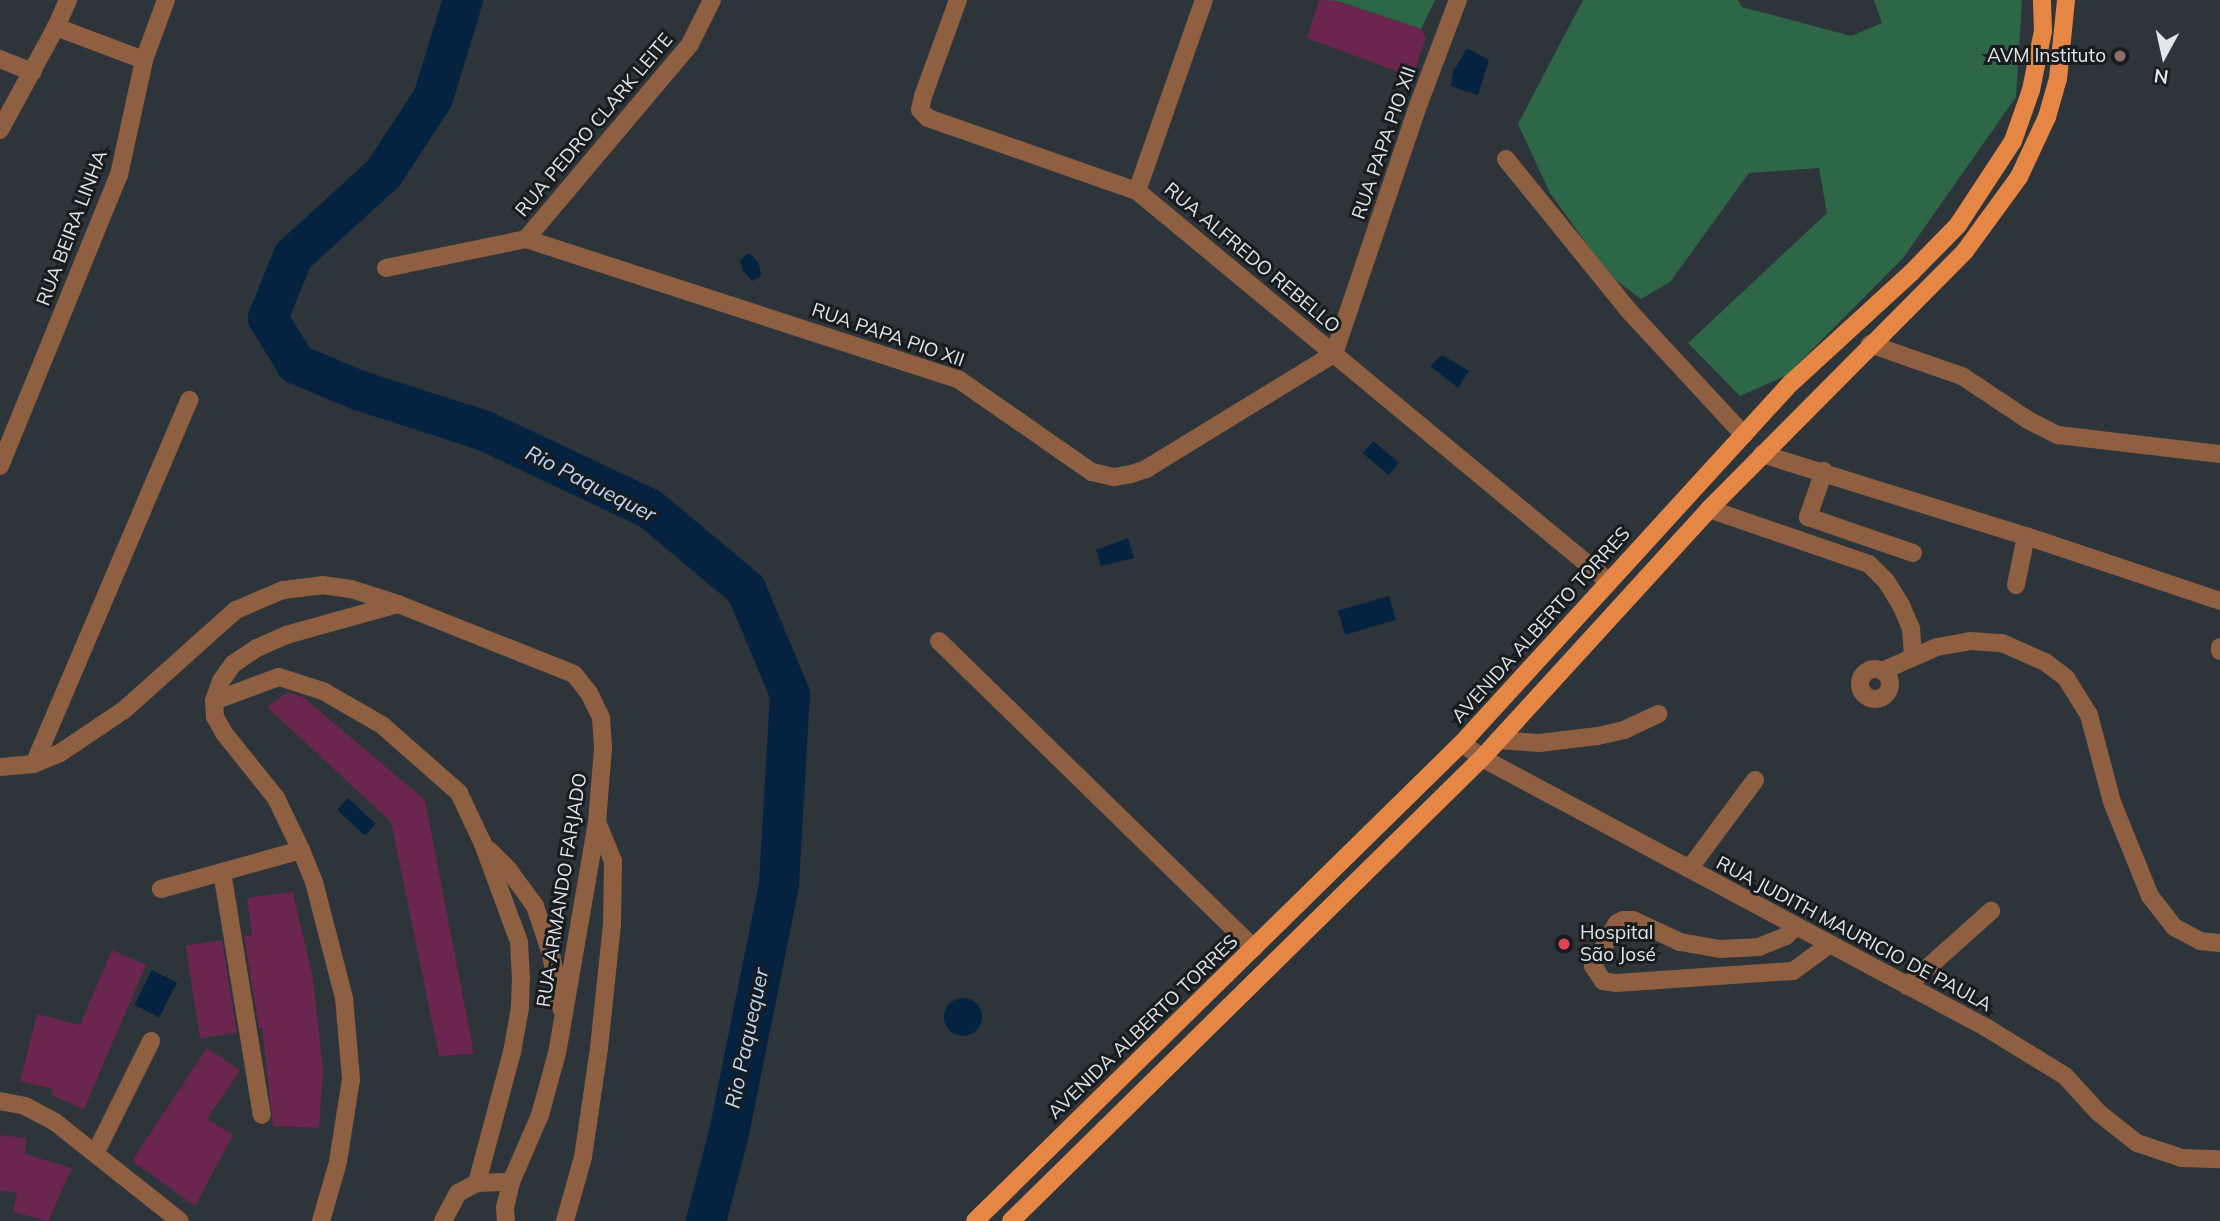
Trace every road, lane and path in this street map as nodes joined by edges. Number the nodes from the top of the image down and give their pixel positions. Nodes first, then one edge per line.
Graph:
1 (68, 0) edge
2 (166, 0) edge
3 (712, 0) edge
4 (958, 0) edge
5 (1204, 0) edge
6 (1458, 0) edge
7 (2042, 0) edge
8 (2066, 0) edge
9 (56, 27) junction
10 (0, 59) edge
11 (144, 60) junction
12 (33, 72) junction
13 (0, 130) edge
14 (1506, 159) dead end
15 (1137, 191) junction
16 (526, 239) junction
17 (386, 268) dead end
18 (1870, 344) junction
19 (1334, 354) junction
20 (189, 400) dead end
21 (1744, 435) junction
22 (1762, 454) junction
23 (2220, 454) edge
24 (0, 466) edge
25 (1824, 471) junction
26 (1709, 509) junction
27 (2026, 536) junction
28 (1913, 553) dead end
29 (1608, 581) junction
30 (2015, 585) dead end
31 (2220, 601) edge
32 (398, 604) junction
33 (939, 641) dead end
34 (1913, 656) junction
35 (1882, 671) dead end
36 (214, 701) junction
37 (1659, 715) dead end
38 (1498, 740) junction
39 (1462, 743) junction
40 (1482, 758) junction
41 (34, 764) junction
42 (0, 767) edge
43 (1755, 780) dead end
44 (597, 822) junction
45 (483, 844) junction
46 (301, 850) junction
47 (1689, 869) junction
48 (222, 872) junction
49 (160, 889) dead end
50 (1991, 911) dead end
51 (1796, 926) junction
52 (2220, 943) edge
53 (1830, 944) junction
54 (1254, 948) junction
55 (1908, 986) junction
56 (563, 1018) junction
57 (152, 1041) dead end
58 (0, 1101) edge
59 (262, 1115) dead end
60 (96, 1152) junction
61 (2220, 1159) edge
62 (512, 1182) junction
63 (477, 1183) junction
64 (180, 1221) edge
65 (321, 1221) edge
66 (443, 1221) edge
67 (506, 1221) edge
68 (565, 1221) edge
69 (975, 1221) edge
70 (1011, 1221) edge

1 - 9 street
2 - 11 street, RUA BEIRA LINHA
3 - 16 street, RUA PEDRO CLARK LEITE
4 - 15 street, RUA ALFREDO REBELLO
5 - 15 street
6 - 19 street, RUA PAPA PIO XII
7 - 21 main road, AVENIDA ALBERTO TORRES
8 - 18 main road
9 - 11 street
9 - 12 street
10 - 12 street
11 - 24 street, RUA BEIRA LINHA
12 - 13 street
14 - 21 street
15 - 19 street, RUA ALFREDO REBELLO
16 - 17 street, RUA PAPA PIO XII
16 - 19 street, RUA PAPA PIO XII
18 - 22 main road
18 - 23 street
19 - 29 street, RUA ALFREDO REBELLO
20 - 41 street
21 - 29 main road, AVENIDA ALBERTO TORRES
22 - 25 street
22 - 26 main road
25 - 27 street
25 - 28 street
26 - 34 street
26 - 38 main road
27 - 30 street
27 - 31 street
29 - 39 main road, AVENIDA ALBERTO TORRES
32 - 36 street
32 - 41 street, RUA ARMANDO FARJADO
32 - 44 street, RUA ARMANDO FARJADO
33 - 54 street
34 - 35 street
34 - 52 street
36 - 45 street
36 - 46 street
37 - 38 street
38 - 40 main road
39 - 40 street, RUA JUDITH MAURICIO DE PAULA
39 - 54 main road, AVENIDA ALBERTO TORRES
40 - 47 street, RUA JUDITH MAURICIO DE PAULA
40 - 70 main road
41 - 42 street
43 - 47 street
44 - 56 street, RUA ARMANDO FARJADO
44 - 68 street
45 - 56 street
45 - 63 street
46 - 48 street
46 - 65 street
47 - 51 street, RUA JUDITH MAURICIO DE PAULA
48 - 49 street
48 - 59 street
50 - 55 street
51 - 53 street, RUA JUDITH MAURICIO DE PAULA
51 - 53 street
53 - 55 street, RUA JUDITH MAURICIO DE PAULA
54 - 69 main road, AVENIDA ALBERTO TORRES
55 - 61 street, RUA JUDITH MAURICIO DE PAULA
56 - 62 street, RUA ARMANDO FARJADO
57 - 60 street
58 - 60 street
60 - 64 street
62 - 63 street
62 - 67 street, RUA ARMANDO FARJADO
63 - 66 street

